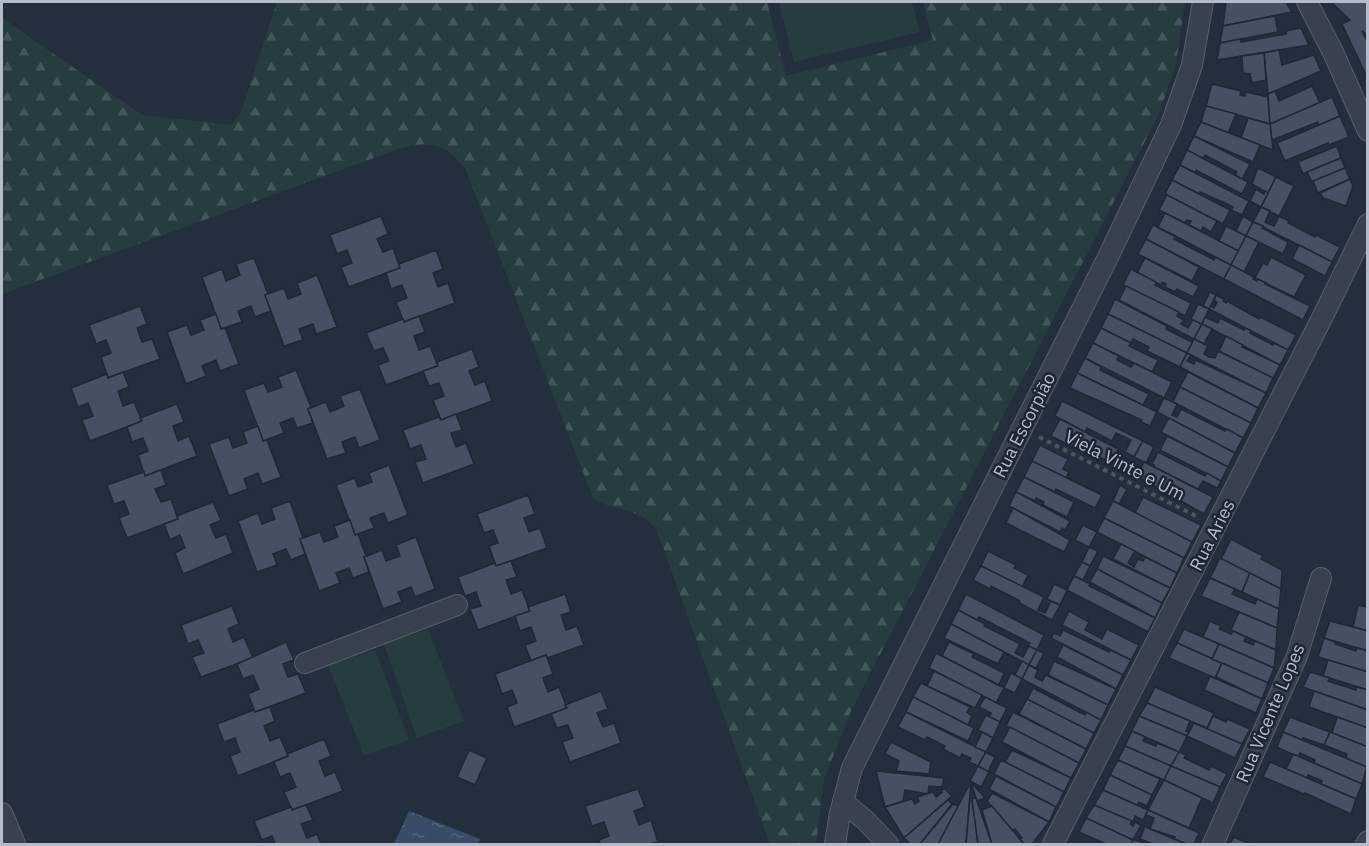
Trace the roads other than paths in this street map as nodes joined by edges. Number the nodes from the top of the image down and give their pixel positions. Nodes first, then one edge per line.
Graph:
1 (1203, 2) edge
2 (1307, 2) edge
3 (1368, 131) edge
4 (1368, 224) edge
5 (1321, 578) dead end
6 (457, 605) dead end
7 (305, 663) dead end
8 (843, 802) junction
9 (2, 813) edge
10 (15, 844) edge
11 (835, 844) edge
12 (888, 844) edge
13 (1053, 844) edge
14 (1213, 844) edge

1 - 8 street, Rua Escorpião
2 - 3 street
4 - 13 street, Rua Aries
5 - 14 street, Rua Vicente Lopes
6 - 7 street
8 - 11 street, Rua Escorpião
8 - 12 street
9 - 10 street

